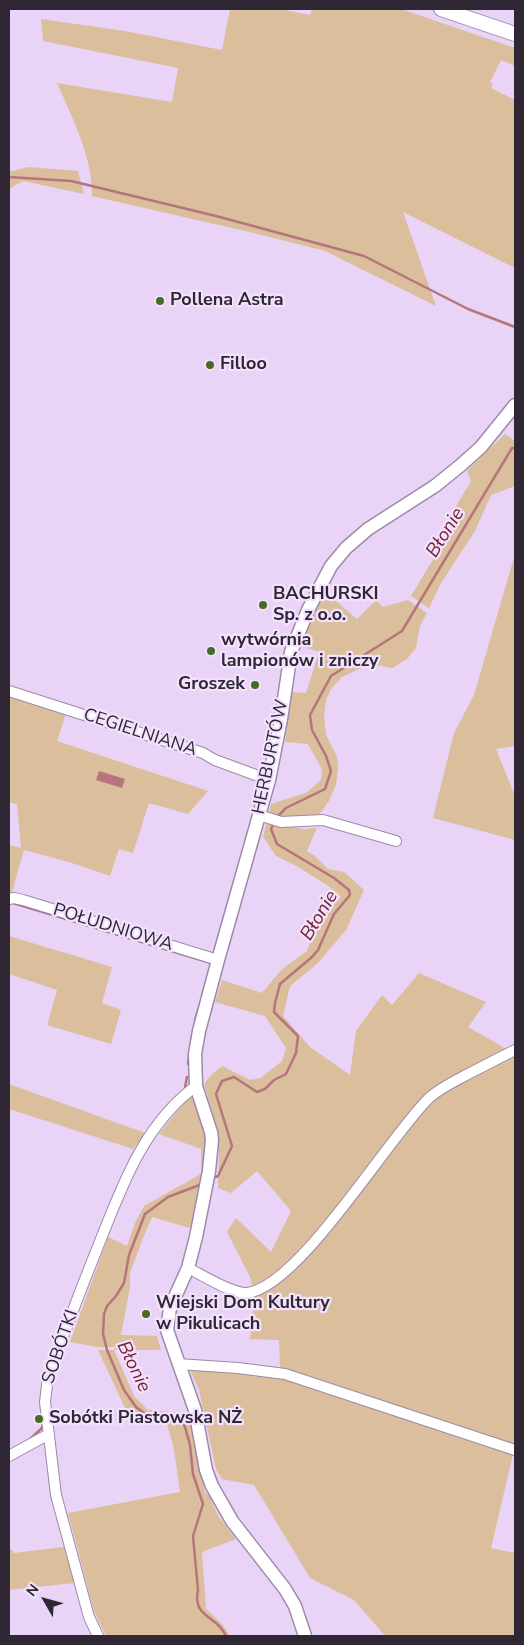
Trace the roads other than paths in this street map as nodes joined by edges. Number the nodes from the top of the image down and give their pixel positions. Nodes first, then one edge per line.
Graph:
1 (441, 9) edge
2 (470, 9) edge
3 (515, 24) edge
4 (515, 34) edge
5 (515, 404) edge
6 (9, 690) edge
7 (270, 780) junction
8 (263, 816) junction
9 (396, 841) dead end
10 (9, 899) edge
11 (218, 960) junction
12 (515, 1050) edge
13 (196, 1086) junction
14 (188, 1268) junction
15 (178, 1364) junction
16 (49, 1434) junction
17 (515, 1450) edge
18 (9, 1456) edge
19 (98, 1636) edge
20 (305, 1636) edge

1 - 4 main road
2 - 3 main road
5 - 7 street, HERBURTÓW
6 - 7 street, CEGIELNIANA
7 - 8 street, HERBURTÓW
8 - 9 street
8 - 11 street, HERBURTÓW
10 - 11 street, POŁUDNIOWA
11 - 13 street, HERBURTÓW
12 - 14 street
13 - 14 street, HERBURTÓW
13 - 16 street, SOBÓTKI
14 - 15 street, HERBURTÓW
15 - 17 street
15 - 20 street, HERBURTÓW
16 - 18 street
16 - 19 street, SOBÓTKI

